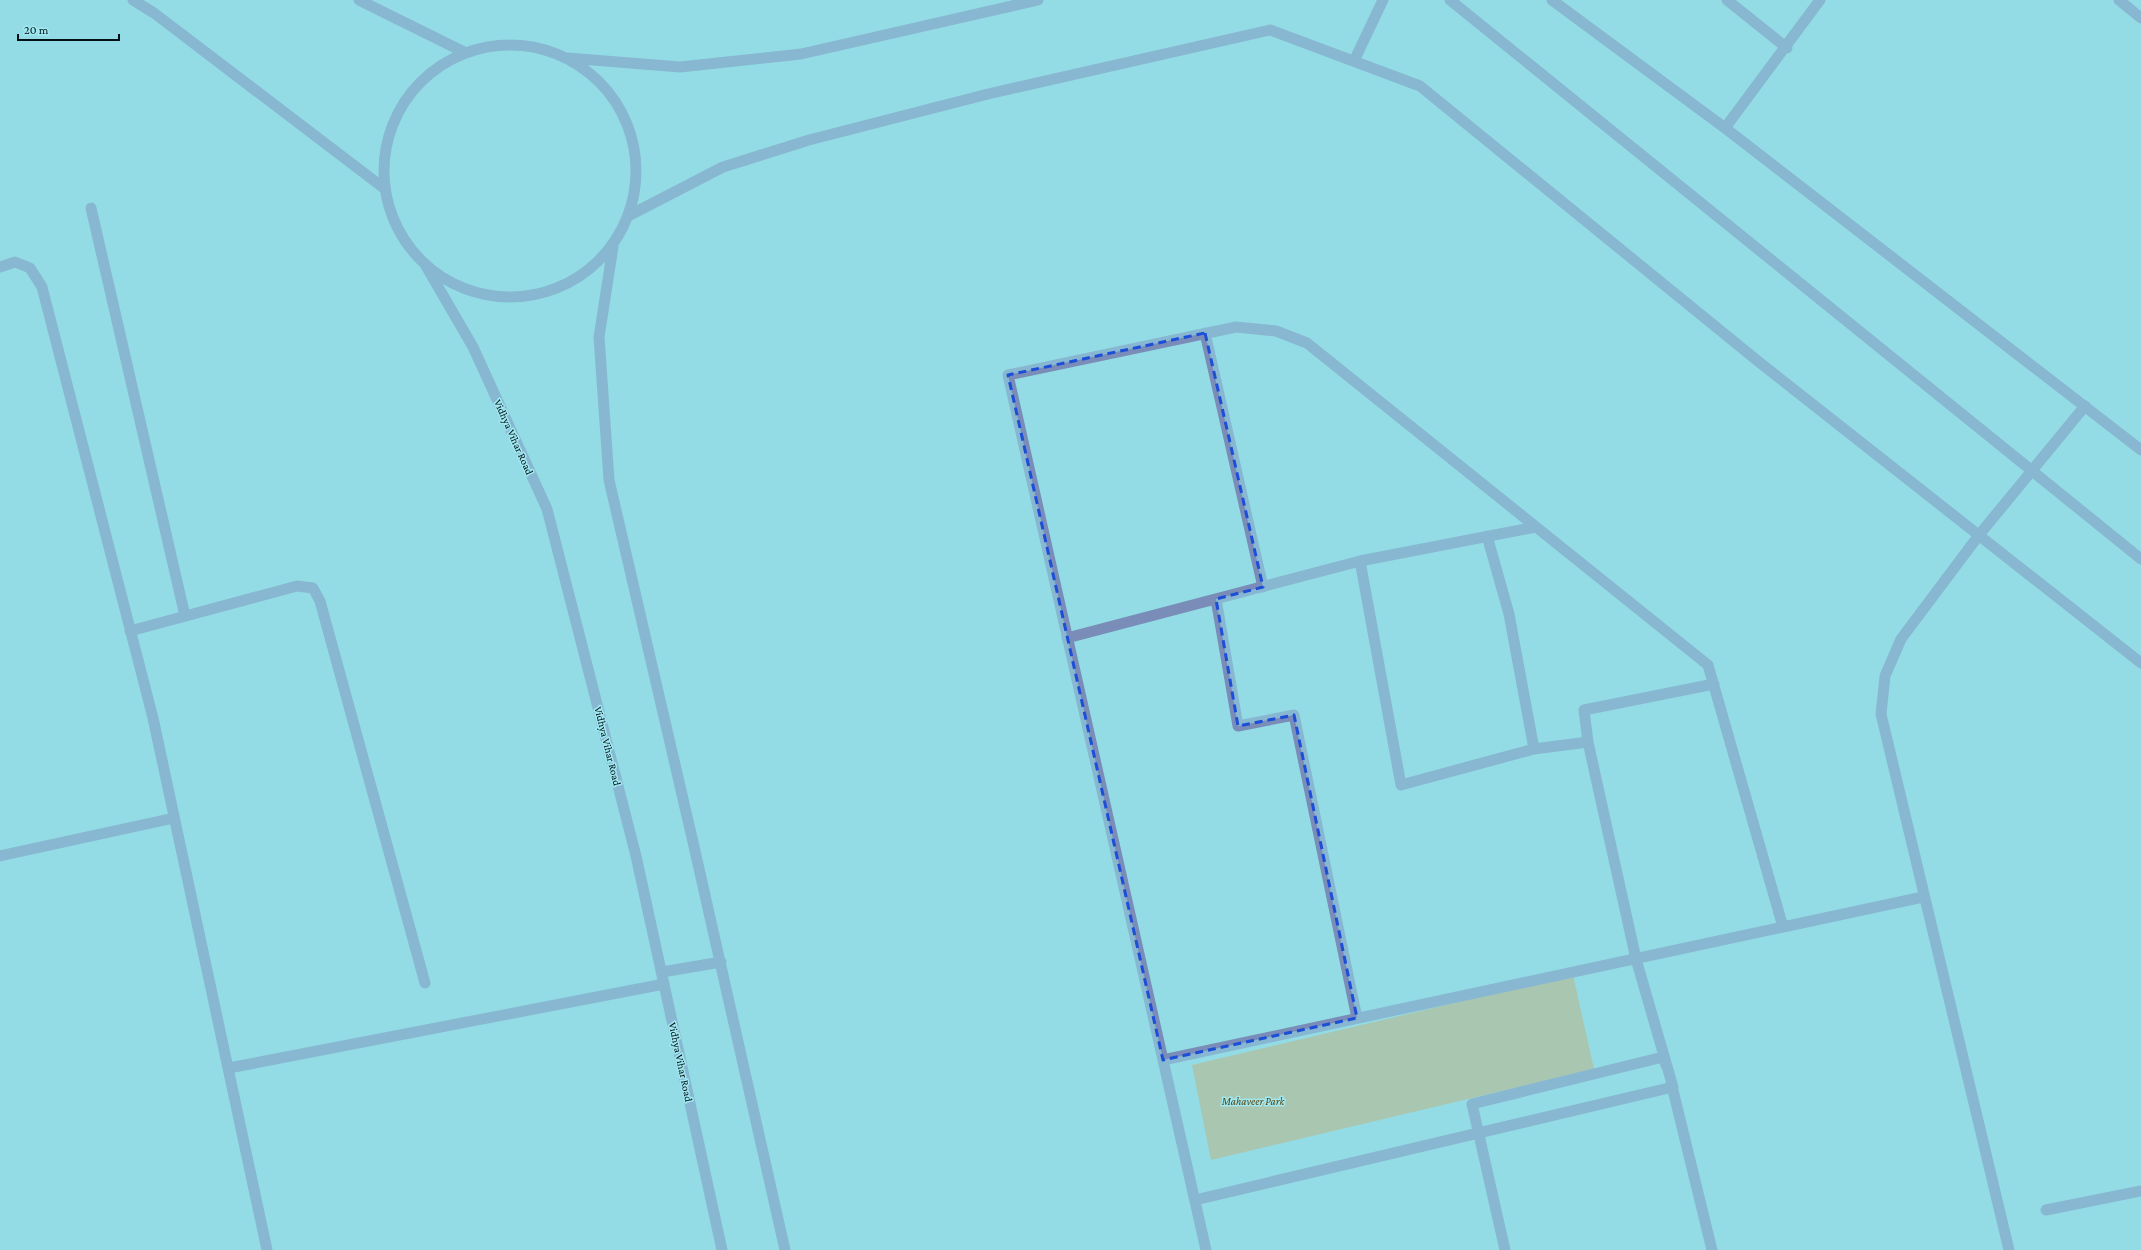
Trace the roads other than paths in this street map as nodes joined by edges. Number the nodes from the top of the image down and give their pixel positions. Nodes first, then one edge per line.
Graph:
1 (133, 0) edge
2 (359, 0) edge
3 (1038, 0) edge
4 (1383, 0) edge
5 (1450, 0) edge
6 (1552, 0) edge
7 (1727, 0) edge
8 (1820, 0) edge
9 (2119, 0) edge
10 (2141, 18) edge
11 (1787, 48) junction
12 (464, 52) junction
13 (567, 58) junction
14 (1354, 61) junction
15 (1725, 128) junction
16 (385, 189) junction
17 (91, 208) dead end
18 (630, 215) junction
19 (613, 247) junction
20 (426, 266) junction
21 (0, 267) edge
22 (1205, 333) junction
23 (2084, 406) junction
24 (2141, 450) edge
25 (2031, 471) junction
26 (1536, 526) junction
27 (1979, 535) junction
28 (1487, 536) junction
29 (2141, 559) edge
30 (1360, 561) junction
31 (1263, 587) junction
32 (1216, 599) junction
33 (185, 616) junction
34 (130, 631) junction
35 (1067, 638) junction
36 (2141, 663) edge
37 (1714, 684) junction
38 (1588, 742) junction
39 (1534, 749) junction
40 (174, 818) junction
41 (0, 856) edge
42 (1923, 897) junction
43 (1783, 927) junction
44 (1636, 959) junction
45 (721, 962) junction
46 (662, 972) junction
47 (425, 983) dead end
48 (664, 984) junction
49 (1357, 1018) junction
50 (1163, 1060) junction
51 (229, 1068) junction
52 (1673, 1087) junction
53 (1478, 1133) junction
54 (2141, 1191) edge
55 (1195, 1200) junction
56 (2046, 1210) dead end
57 (267, 1250) edge
58 (722, 1250) edge
59 (785, 1250) edge
60 (1206, 1250) edge
61 (1505, 1250) edge
62 (1712, 1250) edge
63 (2010, 1250) edge

1 - 16 street
2 - 12 street
3 - 13 street
4 - 14 street
5 - 25 street
6 - 15 street
7 - 11 street
8 - 11 street
9 - 10 street
11 - 15 street
12 - 13 street
12 - 16 street
13 - 18 street
14 - 18 street
14 - 27 street
15 - 23 street
16 - 20 street
17 - 33 street
18 - 19 street
19 - 20 street
19 - 45 street
20 - 46 street, Vidhya Vihar Road
21 - 34 street
22 - 26 street
22 - 31 street
22 - 35 street
23 - 24 street
23 - 25 street
25 - 27 street
25 - 29 street
26 - 28 street
26 - 37 street
27 - 36 street
27 - 42 street
28 - 30 street
28 - 39 street
30 - 31 street
30 - 39 street
31 - 32 street
32 - 35 street
32 - 49 street
33 - 34 street
33 - 47 street
34 - 40 street
35 - 50 street
37 - 38 street
37 - 43 street
38 - 39 street
38 - 44 street
40 - 41 street
40 - 51 street
42 - 43 street
42 - 63 street
43 - 44 street
44 - 49 street
44 - 52 street
45 - 46 street
45 - 59 street
46 - 48 street, Vidhya Vihar Road
48 - 51 street
48 - 58 street, Vidhya Vihar Road
49 - 50 street
50 - 55 street
51 - 57 street
52 - 53 street
52 - 53 street
52 - 62 street
53 - 55 street
53 - 61 street
54 - 56 street
55 - 60 street

